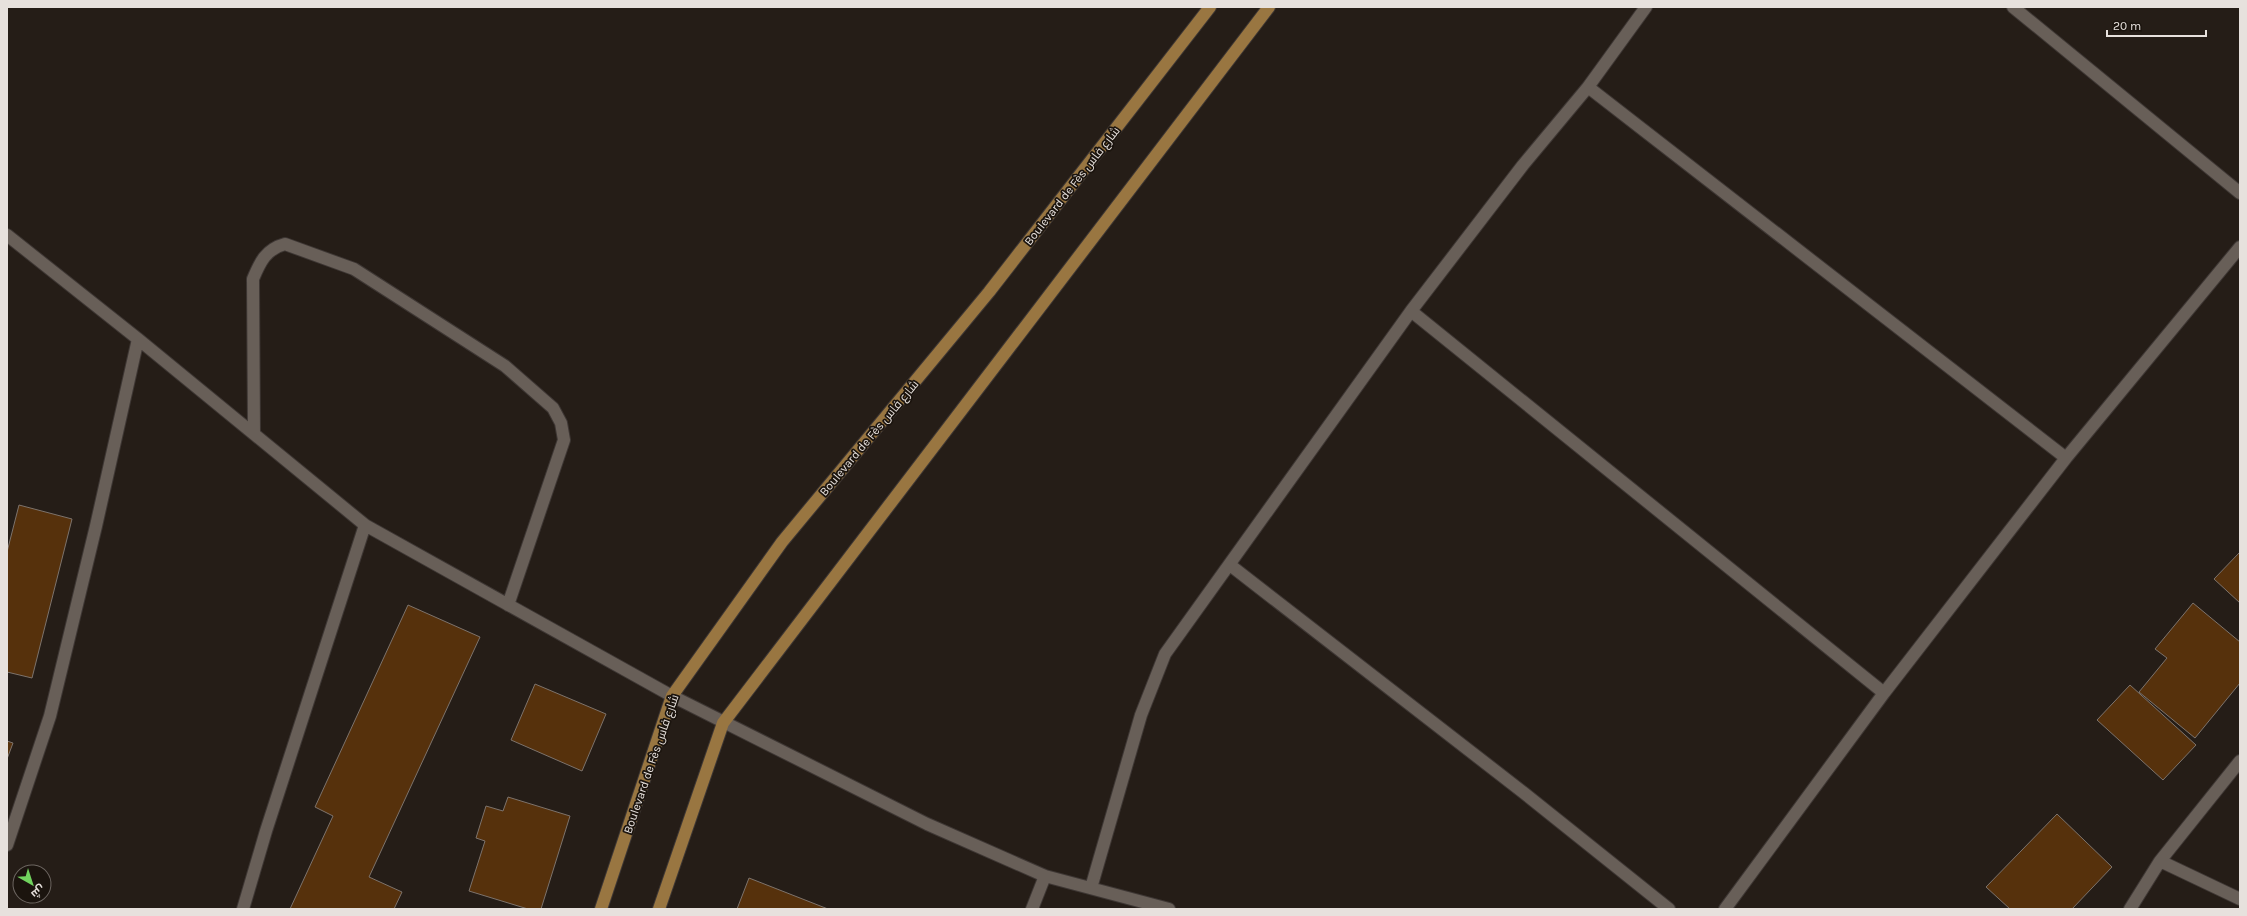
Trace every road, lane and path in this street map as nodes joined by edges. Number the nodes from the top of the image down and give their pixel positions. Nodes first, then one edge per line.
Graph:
1 (1210, 7) edge
2 (1269, 7) edge
3 (1646, 7) edge
4 (2013, 7) edge
5 (1588, 87) junction
6 (2240, 193) edge
7 (7, 235) edge
8 (2240, 247) edge
9 (1411, 311) junction
10 (138, 339) junction
11 (254, 434) junction
12 (2066, 458) junction
13 (365, 525) junction
14 (1230, 565) junction
15 (508, 605) junction
16 (1884, 693) junction
17 (672, 696) junction
18 (723, 723) junction
19 (2240, 761) edge
20 (7, 845) edge
21 (2160, 861) junction
22 (1045, 876) junction
23 (1091, 888) junction
24 (2240, 899) edge
25 (243, 909) edge
26 (601, 909) edge
27 (659, 909) edge
28 (1032, 909) edge
29 (1169, 909) edge
30 (1669, 909) edge
31 (1725, 909) edge
32 (2130, 909) edge

1 - 17 main road, Boulevard de Fès شارع فاس
2 - 18 main road
3 - 5 street
4 - 6 street
5 - 9 street
5 - 12 street
7 - 10 street
8 - 12 street
9 - 14 street
9 - 16 street
10 - 11 street
10 - 20 street
11 - 13 street
11 - 15 street
12 - 16 street
13 - 15 street
13 - 25 street
14 - 23 street
14 - 30 street
15 - 17 street
16 - 31 street
17 - 18 street
17 - 26 main road, Boulevard de Fès شارع فاس
18 - 22 street
18 - 27 main road
19 - 21 street
21 - 24 street
21 - 32 street
22 - 23 street
22 - 28 street
23 - 29 street

